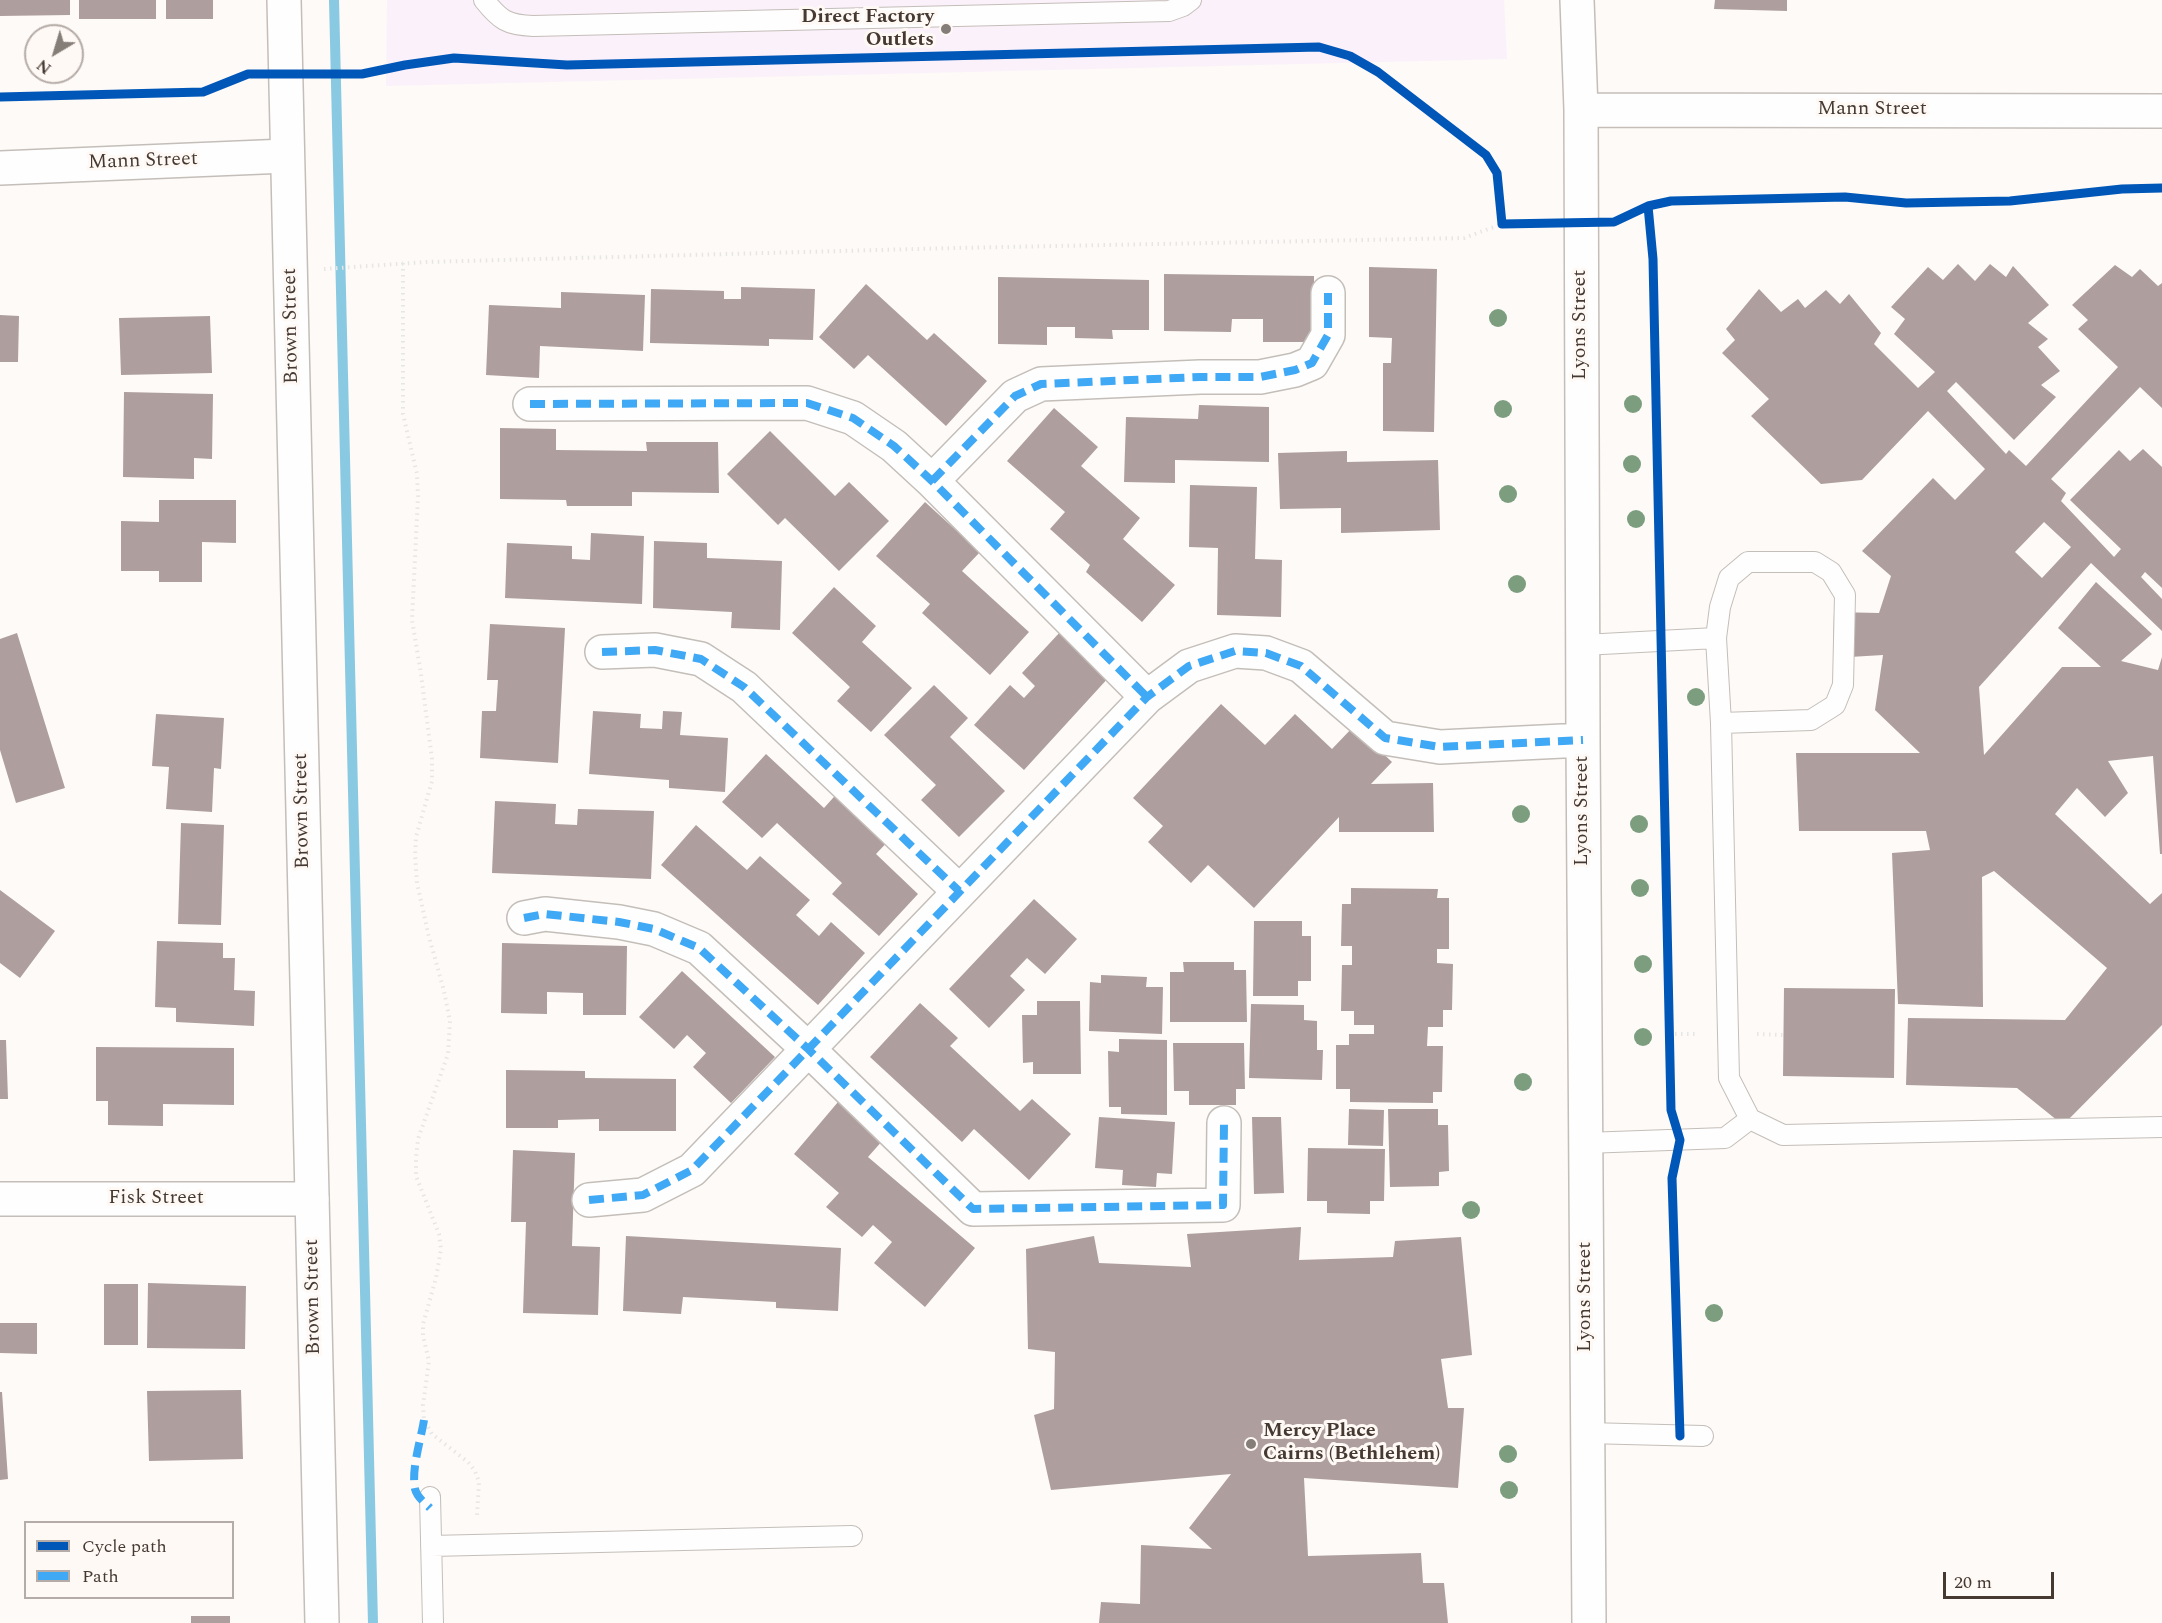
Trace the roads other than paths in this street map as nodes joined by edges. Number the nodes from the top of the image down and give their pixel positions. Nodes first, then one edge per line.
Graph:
1 (284, 0) edge
2 (484, 0) edge
3 (1191, 0) edge
4 (1577, 0) edge
5 (1035, 7) edge
6 (1581, 110) junction
7 (2162, 111) edge
8 (286, 156) junction
9 (0, 168) edge
10 (1328, 293) dead end
11 (530, 404) dead end
12 (932, 481) junction
13 (1716, 638) junction
14 (1583, 645) junction
15 (602, 652) dead end
16 (1148, 697) junction
17 (1721, 723) junction
18 (1583, 740) junction
19 (959, 891) junction
20 (524, 918) dead end
21 (807, 1048) junction
22 (1750, 1119) junction
23 (1224, 1123) dead end
24 (2162, 1127) edge
25 (1585, 1143) junction
26 (0, 1199) edge
27 (312, 1199) junction
28 (589, 1200) dead end
29 (1587, 1433) junction
30 (1703, 1436) dead end
31 (430, 1497) dead end
32 (852, 1536) dead end
33 (431, 1546) junction
34 (322, 1623) edge
35 (433, 1623) edge
36 (1589, 1623) edge

1 - 8 street, Brown Street
2 - 5 lane
3 - 5 lane
4 - 6 street, Lyons Street
6 - 7 street, Mann Street
6 - 14 street, Lyons Street
8 - 9 street, Mann Street
8 - 27 street, Brown Street
10 - 12 street
11 - 12 street
12 - 16 street
13 - 14 lane
13 - 17 lane
13 - 17 lane
14 - 18 street, Lyons Street
15 - 19 street
16 - 18 street
16 - 19 street
17 - 22 lane
18 - 25 street, Lyons Street
19 - 21 street
20 - 21 street
21 - 23 street
21 - 28 street
22 - 24 lane
22 - 25 lane
25 - 29 street, Lyons Street
26 - 27 street, Fisk Street
27 - 34 street, Brown Street
29 - 30 lane
29 - 36 street, Lyons Street
31 - 33 lane
32 - 33 lane
33 - 35 lane

